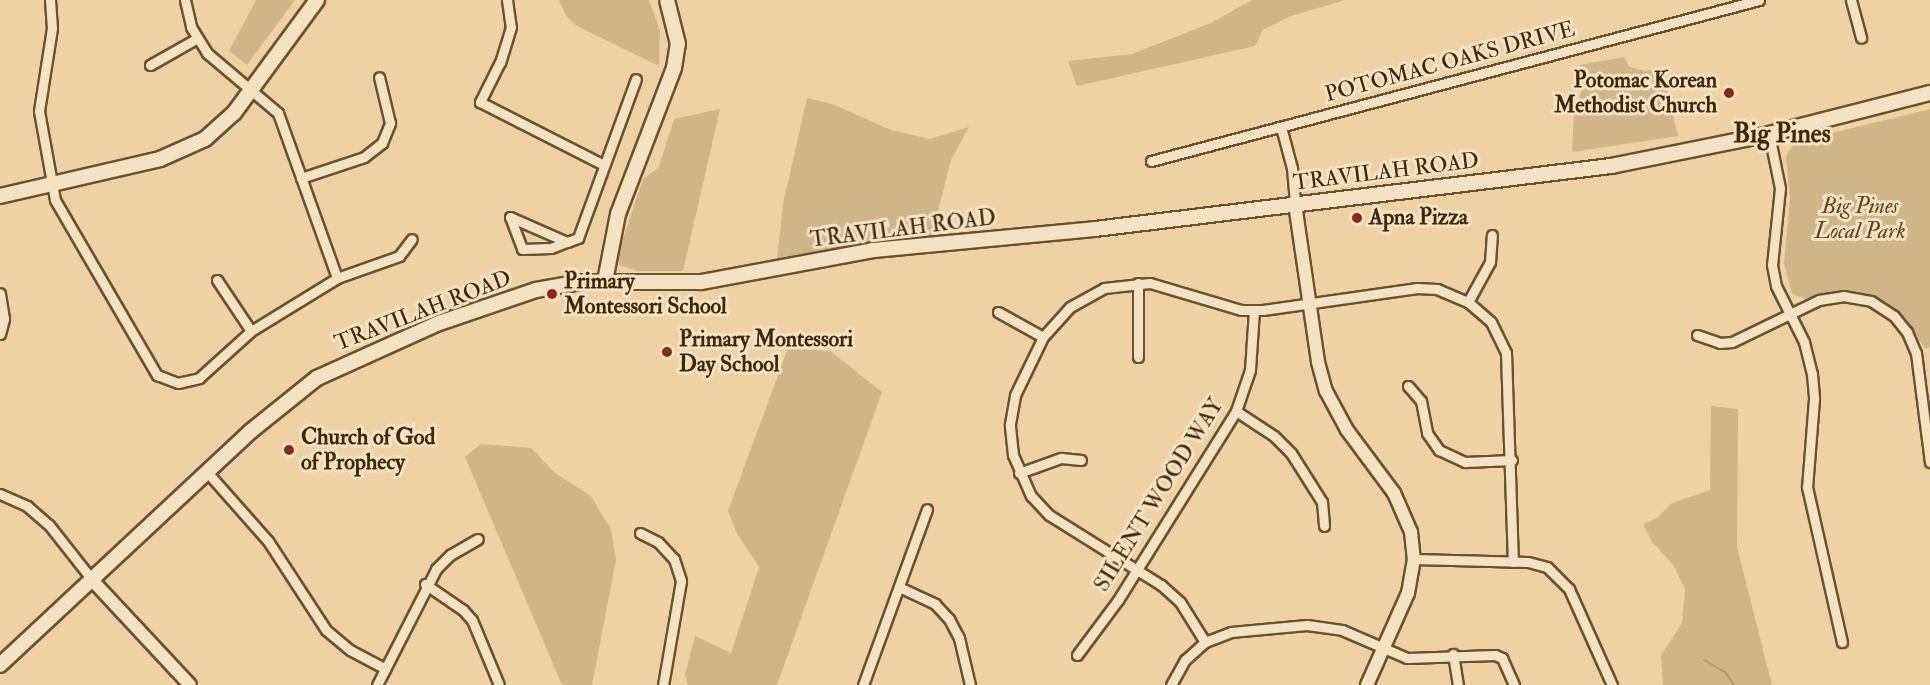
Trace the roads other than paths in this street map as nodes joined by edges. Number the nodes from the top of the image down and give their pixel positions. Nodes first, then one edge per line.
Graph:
1 (50, 0) edge
2 (185, 0) edge
3 (317, 0) edge
4 (507, 0) edge
5 (667, 0) edge
6 (1759, 0) edge
7 (1851, 0) edge
8 (1861, 38) dead end
9 (196, 39) junction
10 (150, 65) dead end
11 (380, 77) dead end
12 (636, 79) dead end
13 (252, 90) junction
14 (1930, 93) edge
15 (1281, 127) junction
16 (1769, 134) junction
17 (1150, 161) dead end
18 (604, 165) junction
19 (301, 178) junction
20 (50, 182) junction
21 (0, 196) edge
22 (1295, 204) junction
23 (1492, 235) dead end
24 (412, 239) dead end
25 (567, 242) junction
26 (337, 278) junction
27 (217, 280) dead end
28 (604, 281) junction
29 (1138, 283) junction
30 (0, 293) edge
31 (1468, 302) junction
32 (1309, 303) junction
33 (1254, 310) junction
34 (998, 312) dead end
35 (1790, 315) junction
36 (251, 331) junction
37 (0, 334) edge
38 (1697, 335) dead end
39 (1043, 337) junction
40 (1138, 357) dead end
41 (1408, 386) dead end
42 (1236, 411) junction
43 (1928, 426) edge
44 (1082, 460) dead end
45 (1512, 460) junction
46 (1930, 462) edge
47 (207, 472) junction
48 (1019, 474) junction
49 (0, 494) edge
50 (927, 509) dead end
51 (1324, 526) dead end
52 (640, 533) dead end
53 (478, 539) dead end
54 (1414, 559) junction
55 (1513, 562) junction
56 (1136, 570) junction
57 (93, 581) junction
58 (425, 584) junction
59 (899, 587) junction
60 (1205, 642) junction
61 (1842, 642) dead end
62 (1383, 649) junction
63 (1453, 654) junction
64 (1077, 655) dead end
65 (0, 665) edge
66 (385, 669) junction
67 (190, 685) edge
68 (377, 685) edge
69 (499, 685) edge
70 (663, 685) edge
71 (863, 685) edge
72 (970, 685) edge
73 (1172, 685) edge
74 (1367, 685) edge
75 (1458, 685) edge
76 (1514, 685) edge
77 (1612, 685) edge

1 - 20 street
2 - 9 street
3 - 13 main road
4 - 18 street
5 - 28 main road
6 - 15 street, POTOMAC OAKS DRIVE
7 - 8 street
9 - 10 street
9 - 13 street
11 - 19 street
12 - 18 street
13 - 19 street
13 - 20 main road
14 - 16 main road, TRAVILAH ROAD
15 - 17 street, POTOMAC OAKS DRIVE
15 - 22 street
16 - 22 main road, TRAVILAH ROAD
16 - 35 street
18 - 25 street
19 - 26 street
20 - 21 main road
20 - 36 street
22 - 28 main road, TRAVILAH ROAD
22 - 32 street
23 - 31 street
24 - 26 street
25 - 25 street
26 - 36 street
27 - 36 street
28 - 47 main road, TRAVILAH ROAD
29 - 33 street
29 - 39 street
29 - 40 street
30 - 37 street
31 - 32 street
31 - 45 street
32 - 33 street
32 - 54 street
33 - 42 street, SILENT WOOD WAY
34 - 39 street
35 - 38 street
35 - 43 street
35 - 61 street
39 - 48 street
41 - 45 street
42 - 51 street
42 - 56 street, SILENT WOOD WAY
43 - 46 street
44 - 48 street
45 - 55 street
47 - 57 main road, TRAVILAH ROAD
47 - 66 street
48 - 56 street
49 - 57 street
50 - 59 street
52 - 70 street
53 - 58 street
54 - 55 street
54 - 62 street
55 - 77 street
56 - 60 street
56 - 64 street, SILENT WOOD WAY
57 - 65 main road, TRAVILAH ROAD
57 - 67 street
58 - 66 street
58 - 69 street
59 - 71 street
59 - 72 street
60 - 62 street
60 - 73 street
62 - 63 street
62 - 74 street
63 - 75 street
63 - 76 street
66 - 68 street

